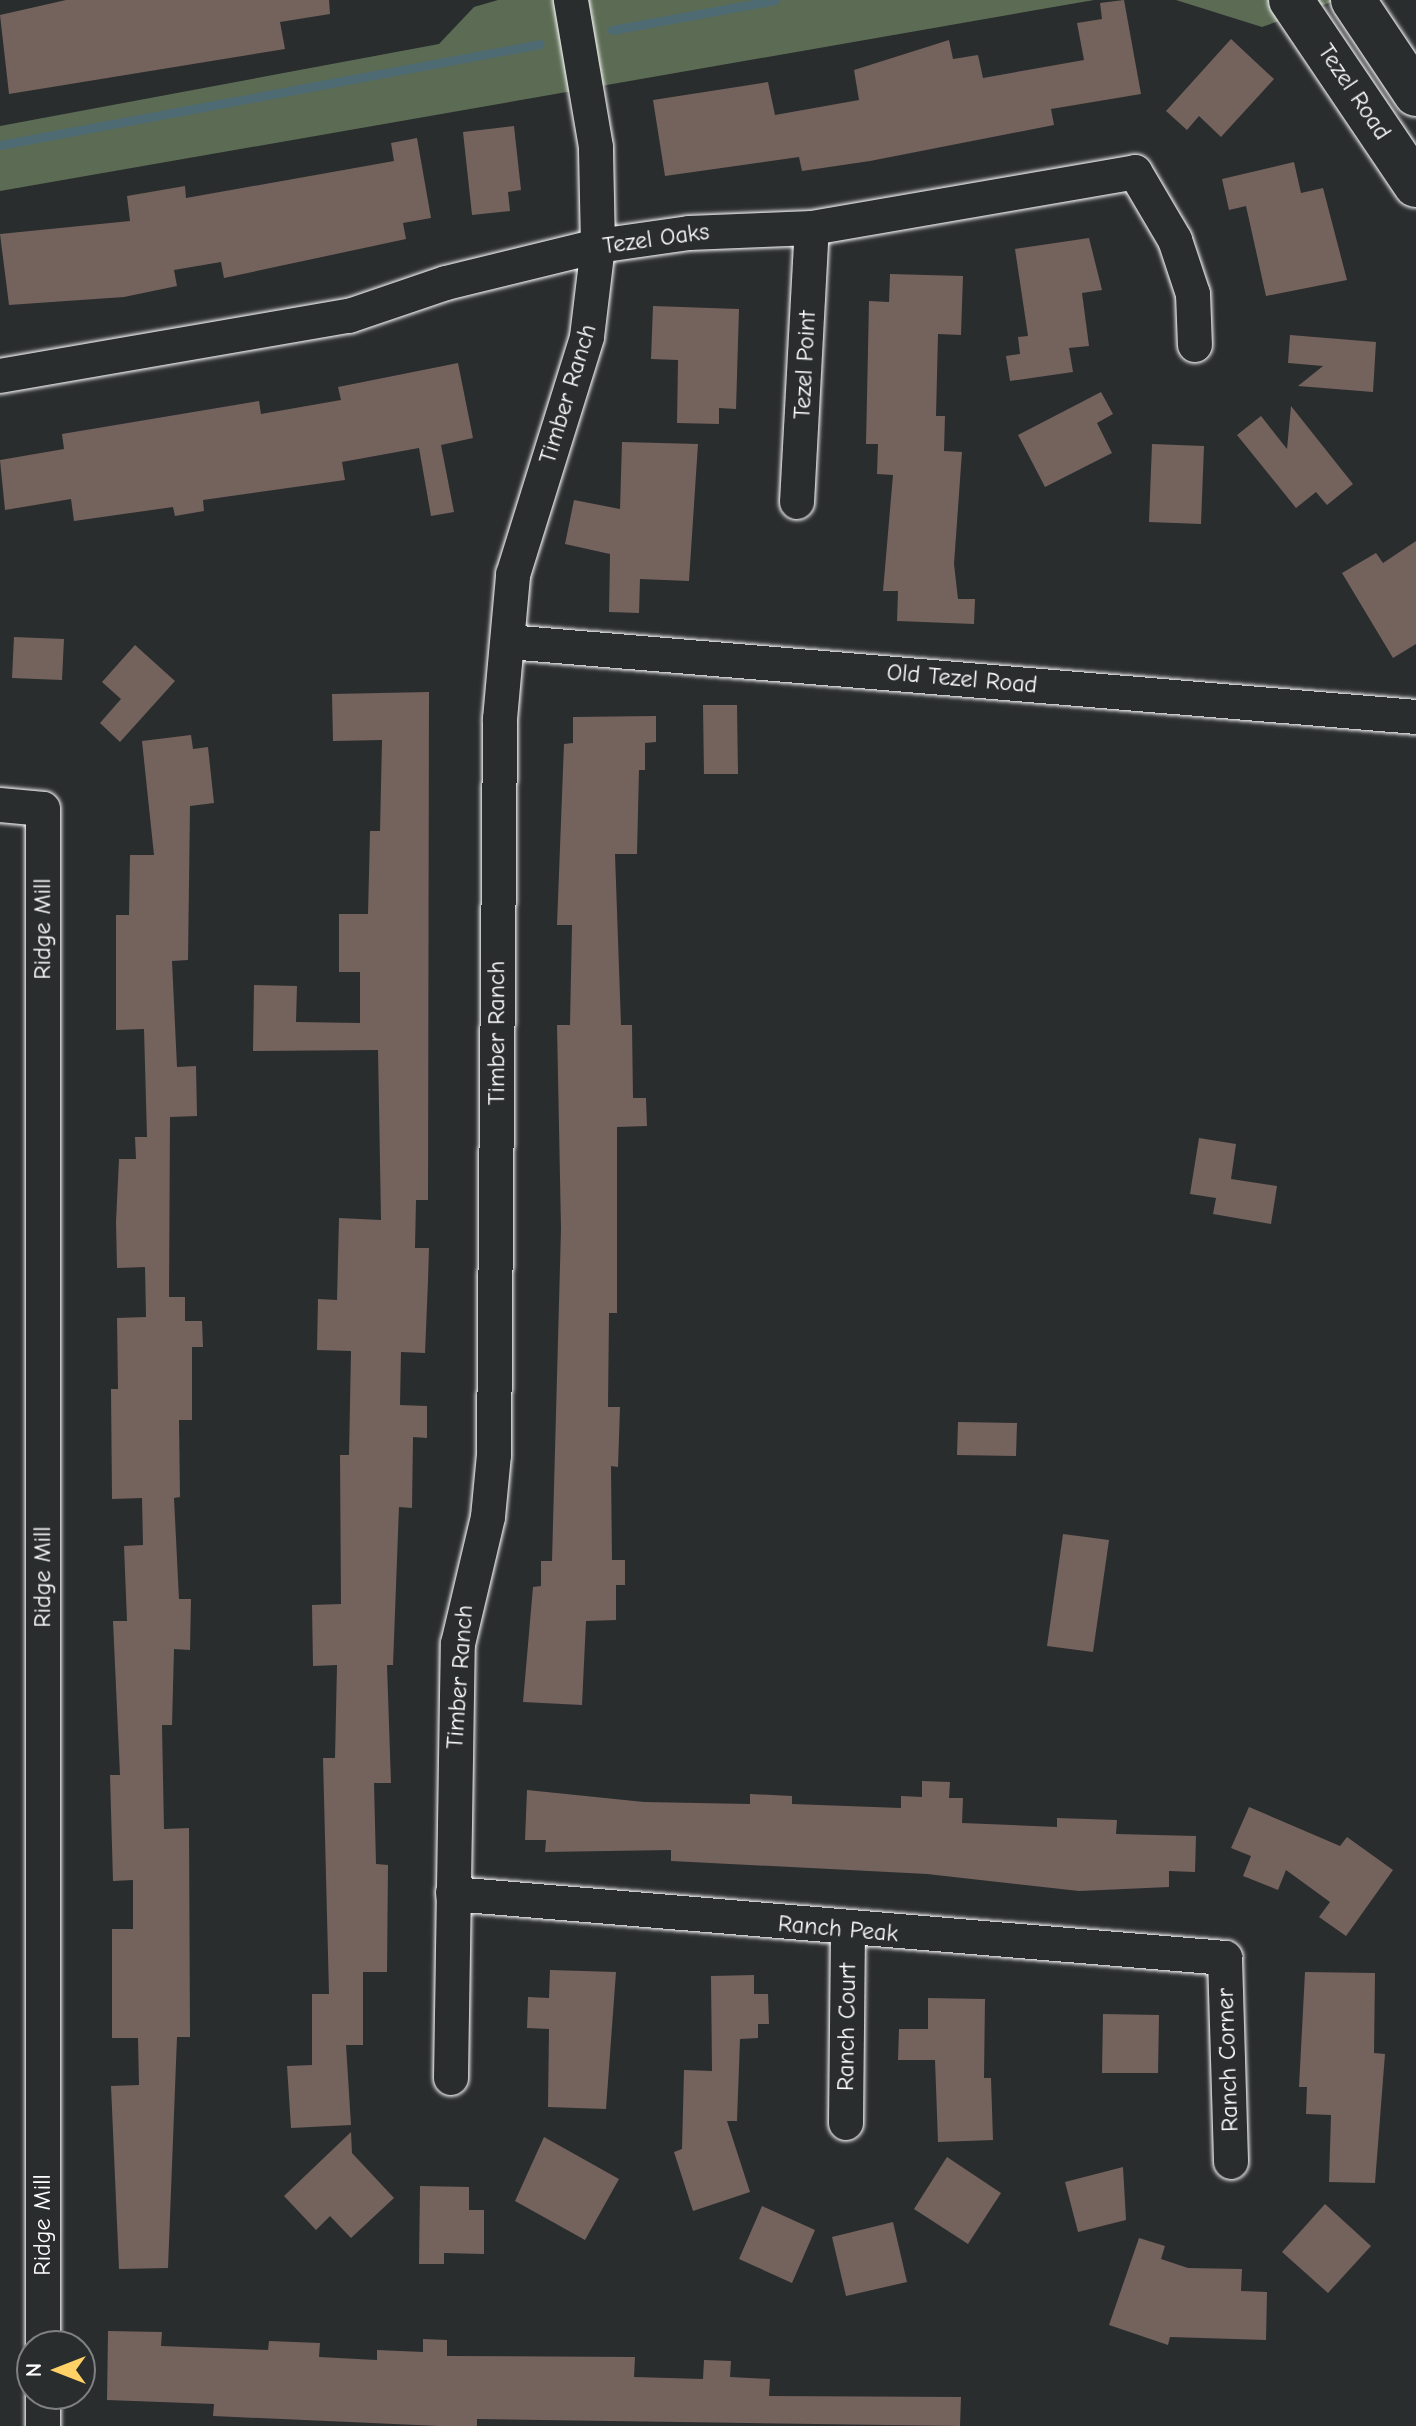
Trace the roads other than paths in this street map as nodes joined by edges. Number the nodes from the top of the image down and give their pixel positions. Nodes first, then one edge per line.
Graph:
1 (571, 0) edge
2 (1291, 0) edge
3 (1353, 0) edge
4 (1416, 94) edge
5 (1416, 185) edge
6 (812, 228) junction
7 (598, 246) junction
8 (1195, 345) dead end
9 (0, 376) edge
10 (797, 502) dead end
11 (508, 642) junction
12 (1416, 717) edge
13 (0, 805) edge
14 (453, 1894) junction
15 (848, 1931) junction
16 (1225, 1958) joint
17 (451, 2078) dead end
18 (846, 2123) dead end
19 (1231, 2162) dead end
20 (43, 2330) edge

1 - 7 street, Timber Ranch
2 - 5 main road, Tezel Road
3 - 4 main road, Tezel Road
6 - 7 street, Tezel Oaks
6 - 8 street, Tezel Oaks
6 - 10 street, Tezel Point
7 - 9 street, Tezel Oaks
7 - 11 street, Timber Ranch
11 - 12 street, Old Tezel Road
11 - 14 street, Timber Ranch
13 - 20 street, Ridge Mill
14 - 15 street, Ranch Peak
14 - 17 street, Timber Ranch
15 - 16 street, Ranch Peak
15 - 18 street, Ranch Court
16 - 19 street, Ranch Corner

